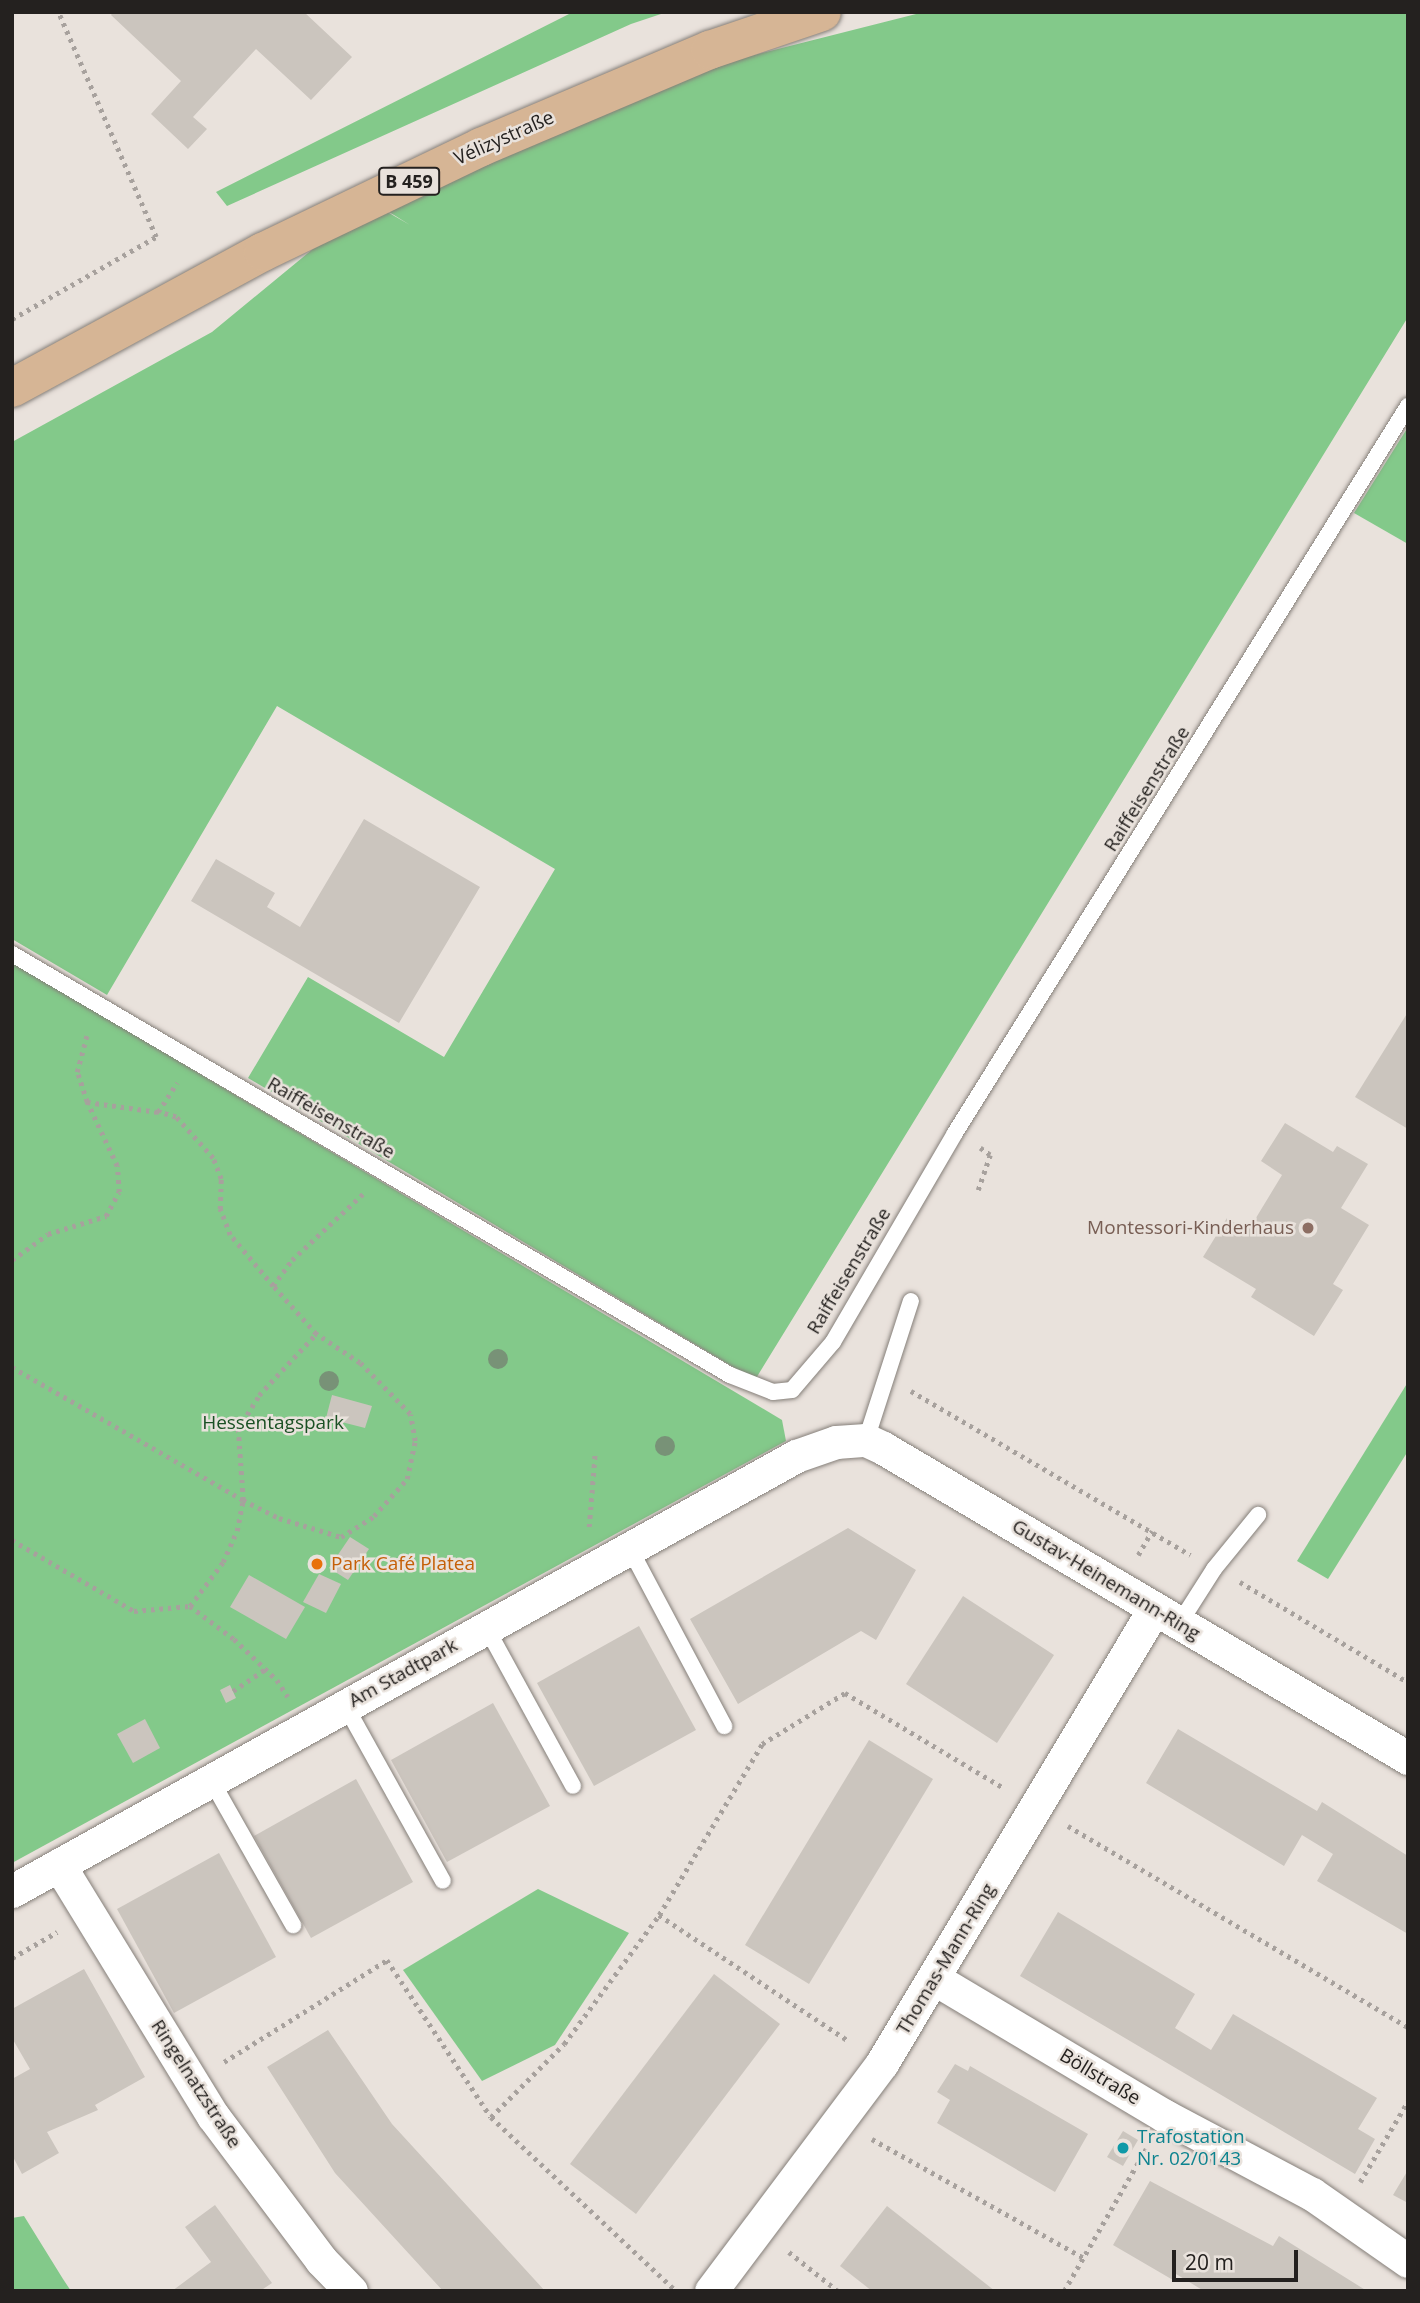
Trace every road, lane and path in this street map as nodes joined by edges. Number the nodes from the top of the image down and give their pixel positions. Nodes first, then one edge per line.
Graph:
1 (58, 12) edge
2 (822, 12) edge
3 (12, 319) edge
4 (12, 388) edge
5 (1408, 406) edge
6 (1403, 425) edge
7 (12, 954) edge
8 (100, 1009) junction
9 (191, 1061) junction
10 (87, 1102) junction
11 (158, 1112) junction
12 (990, 1155) dead end
13 (385, 1174) junction
14 (978, 1189) dead end
15 (12, 1261) edge
16 (272, 1286) junction
17 (911, 1301) dead end
18 (316, 1334) junction
19 (12, 1367) edge
20 (887, 1377) junction
21 (866, 1440) junction
22 (595, 1451) dead end
23 (243, 1500) junction
24 (1258, 1515) dead end
25 (12, 1540) edge
26 (629, 1547) junction
27 (593, 1567) junction
28 (1214, 1569) junction
29 (190, 1606) junction
30 (1167, 1616) junction
31 (486, 1628) junction
32 (266, 1669) junction
33 (1408, 1682) edge
34 (233, 1691) dead end
35 (345, 1705) junction
36 (307, 1726) junction
37 (724, 1726) dead end
38 (1408, 1758) edge
39 (211, 1780) junction
40 (572, 1786) dead end
41 (1037, 1807) junction
42 (59, 1865) junction
43 (443, 1881) dead end
44 (12, 1891) edge
45 (89, 1914) junction
46 (659, 1915) junction
47 (293, 1925) dead end
48 (12, 1958) edge
49 (935, 1979) junction
50 (1408, 2027) edge
51 (882, 2063) junction
52 (191, 2083) junction
53 (1408, 2101) edge
54 (1166, 2116) junction
55 (491, 2117) junction
56 (841, 2121) junction
57 (1342, 2213) junction
58 (1084, 2258) junction
59 (1408, 2261) edge
60 (667, 2283) dead end
61 (351, 2291) edge
62 (711, 2291) edge
63 (1064, 2291) edge

1 - 3 path
2 - 4 main road, Vélizystraße / B 459
5 - 6 lane, Raiffeisenstraße
6 - 13 lane, Raiffeisenstraße
7 - 8 lane, Raiffeisenstraße
8 - 9 lane, Raiffeisenstraße
8 - 10 path
9 - 11 path
9 - 13 lane, Raiffeisenstraße
10 - 11 path
10 - 15 path
11 - 16 path
12 - 14 path
13 - 16 path
16 - 18 path
17 - 20 lane
18 - 23 path
18 - 23 path
19 - 23 path
20 - 21 lane
20 - 28 path
21 - 26 street, Am Stadtpark
21 - 30 street, Gustav-Heinemann-Ring
22 - 27 path
23 - 29 path
24 - 28 lane
25 - 29 path
26 - 27 street, Am Stadtpark
26 - 37 lane
27 - 31 street, Am Stadtpark
28 - 30 lane
28 - 33 path
29 - 32 path
30 - 38 street, Gustav-Heinemann-Ring
30 - 41 street, Thomas-Mann-Ring
31 - 35 street, Am Stadtpark
31 - 40 lane
32 - 34 path
32 - 36 path
35 - 36 street, Am Stadtpark
35 - 43 lane
36 - 39 street, Am Stadtpark
39 - 42 street, Am Stadtpark
39 - 47 lane
41 - 46 path
41 - 49 street, Thomas-Mann-Ring
41 - 50 path
42 - 44 street, Am Stadtpark
42 - 45 street, Ringelnatzstraße
45 - 48 path
45 - 52 street, Ringelnatzstraße
46 - 51 path
46 - 55 path
49 - 51 street, Thomas-Mann-Ring
49 - 54 street, Böllstraße
51 - 56 street, Thomas-Mann-Ring
52 - 55 path
52 - 61 street, Ringelnatzstraße
53 - 57 path
54 - 57 street, Böllstraße
54 - 58 path
55 - 60 path
56 - 58 path
56 - 62 street, Thomas-Mann-Ring
57 - 59 street, Böllstraße
58 - 63 path

